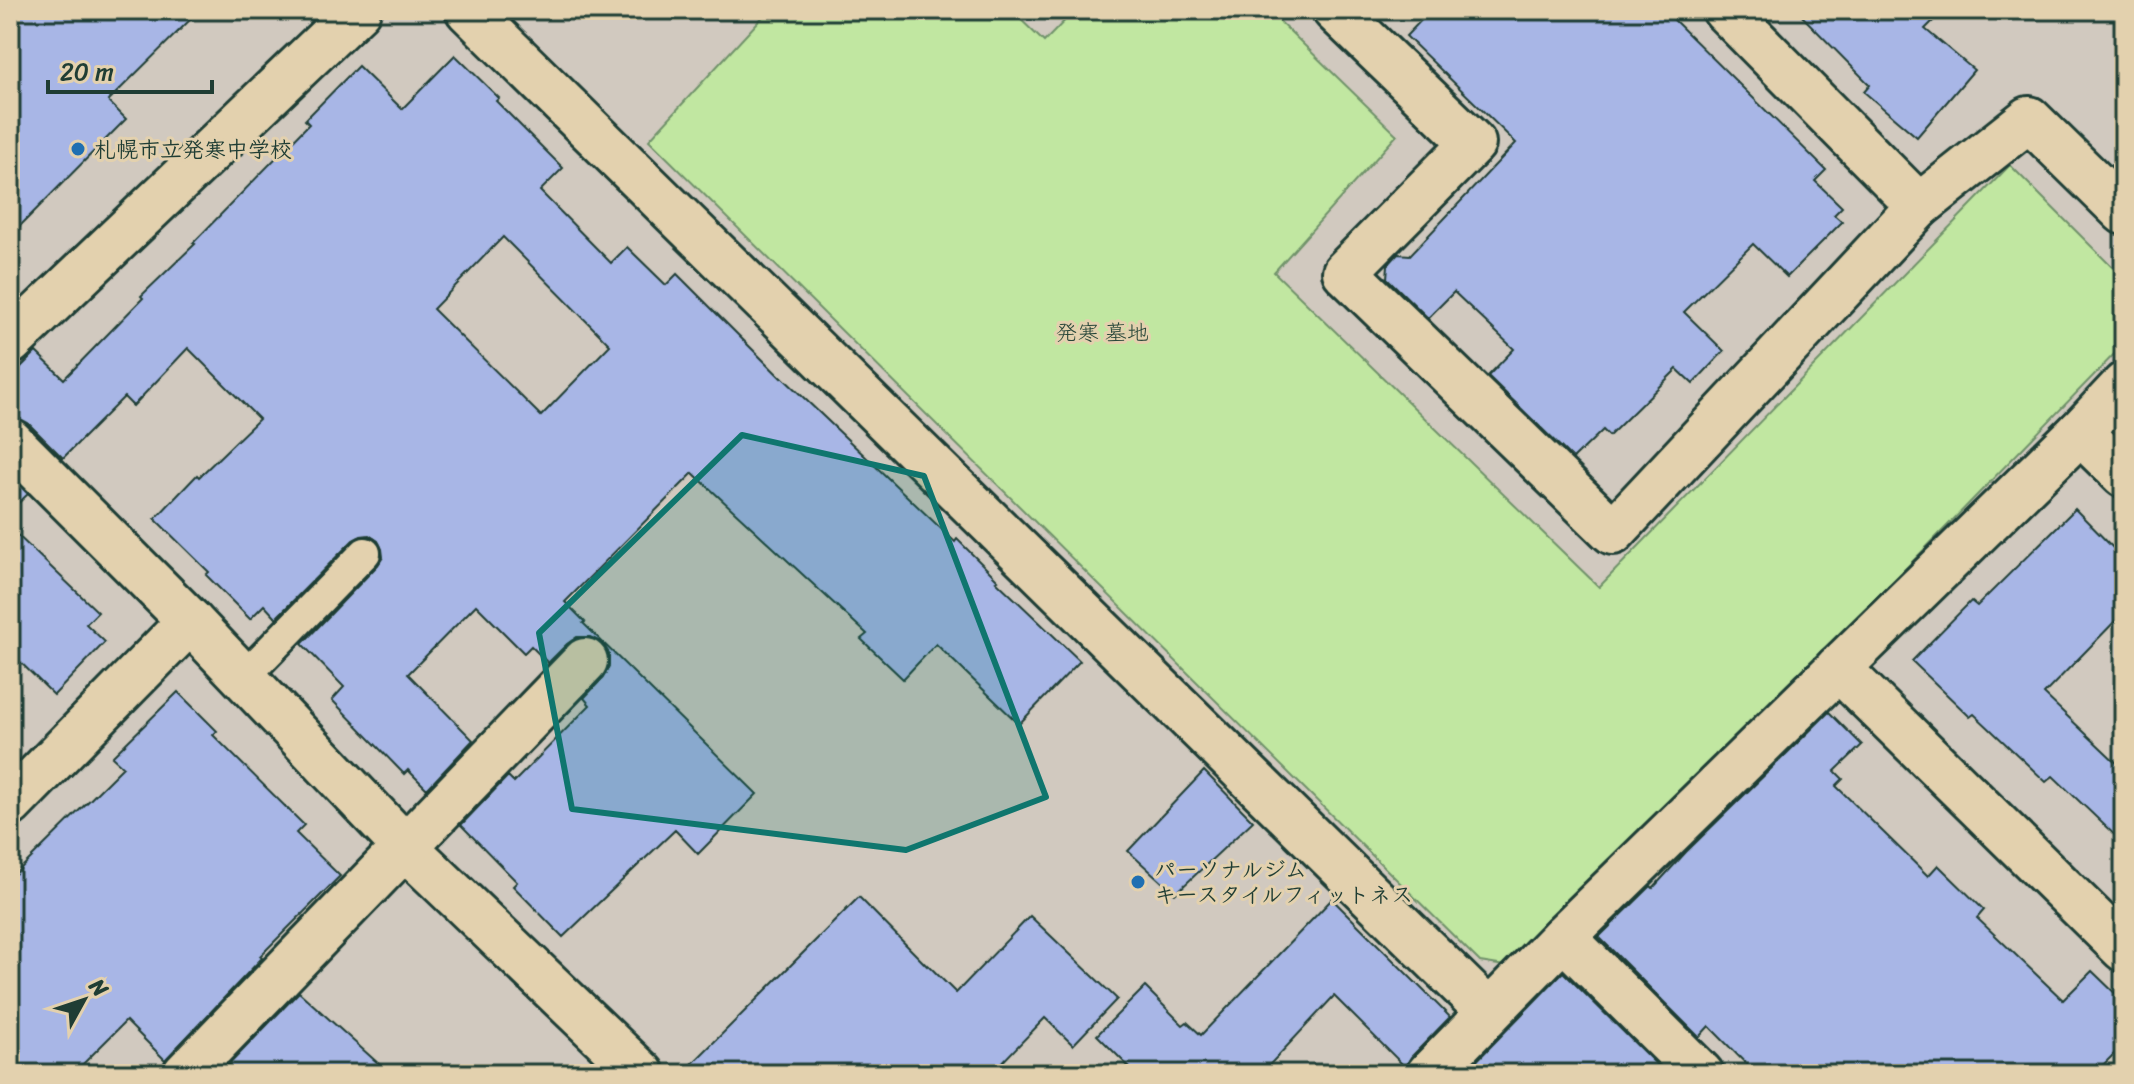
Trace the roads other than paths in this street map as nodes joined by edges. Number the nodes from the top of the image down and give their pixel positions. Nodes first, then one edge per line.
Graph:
1 (358, 10) edge
2 (468, 10) edge
3 (1335, 10) edge
4 (1725, 10) edge
5 (1919, 206) junction
6 (2124, 212) edge
7 (10, 342) edge
8 (2124, 385) edge
9 (2080, 432) junction
10 (10, 441) edge
11 (2124, 475) edge
12 (365, 553) dead end
13 (190, 621) junction
14 (585, 661) dead end
15 (1838, 668) junction
16 (243, 678) junction
17 (10, 804) edge
18 (405, 847) junction
19 (1563, 937) junction
20 (2124, 949) edge
21 (1489, 1012) junction
22 (185, 1074) edge
23 (642, 1074) edge
24 (1429, 1074) edge
25 (1701, 1074) edge

1 - 7 street
2 - 21 street
3 - 5 street
4 - 5 street
5 - 6 street
8 - 9 street
9 - 11 street
9 - 15 street
10 - 13 street
12 - 16 lane
13 - 16 street
13 - 17 street
14 - 18 street
15 - 19 street
15 - 20 street
16 - 18 street
18 - 22 street
18 - 23 street
19 - 21 street
19 - 25 street
21 - 24 street

